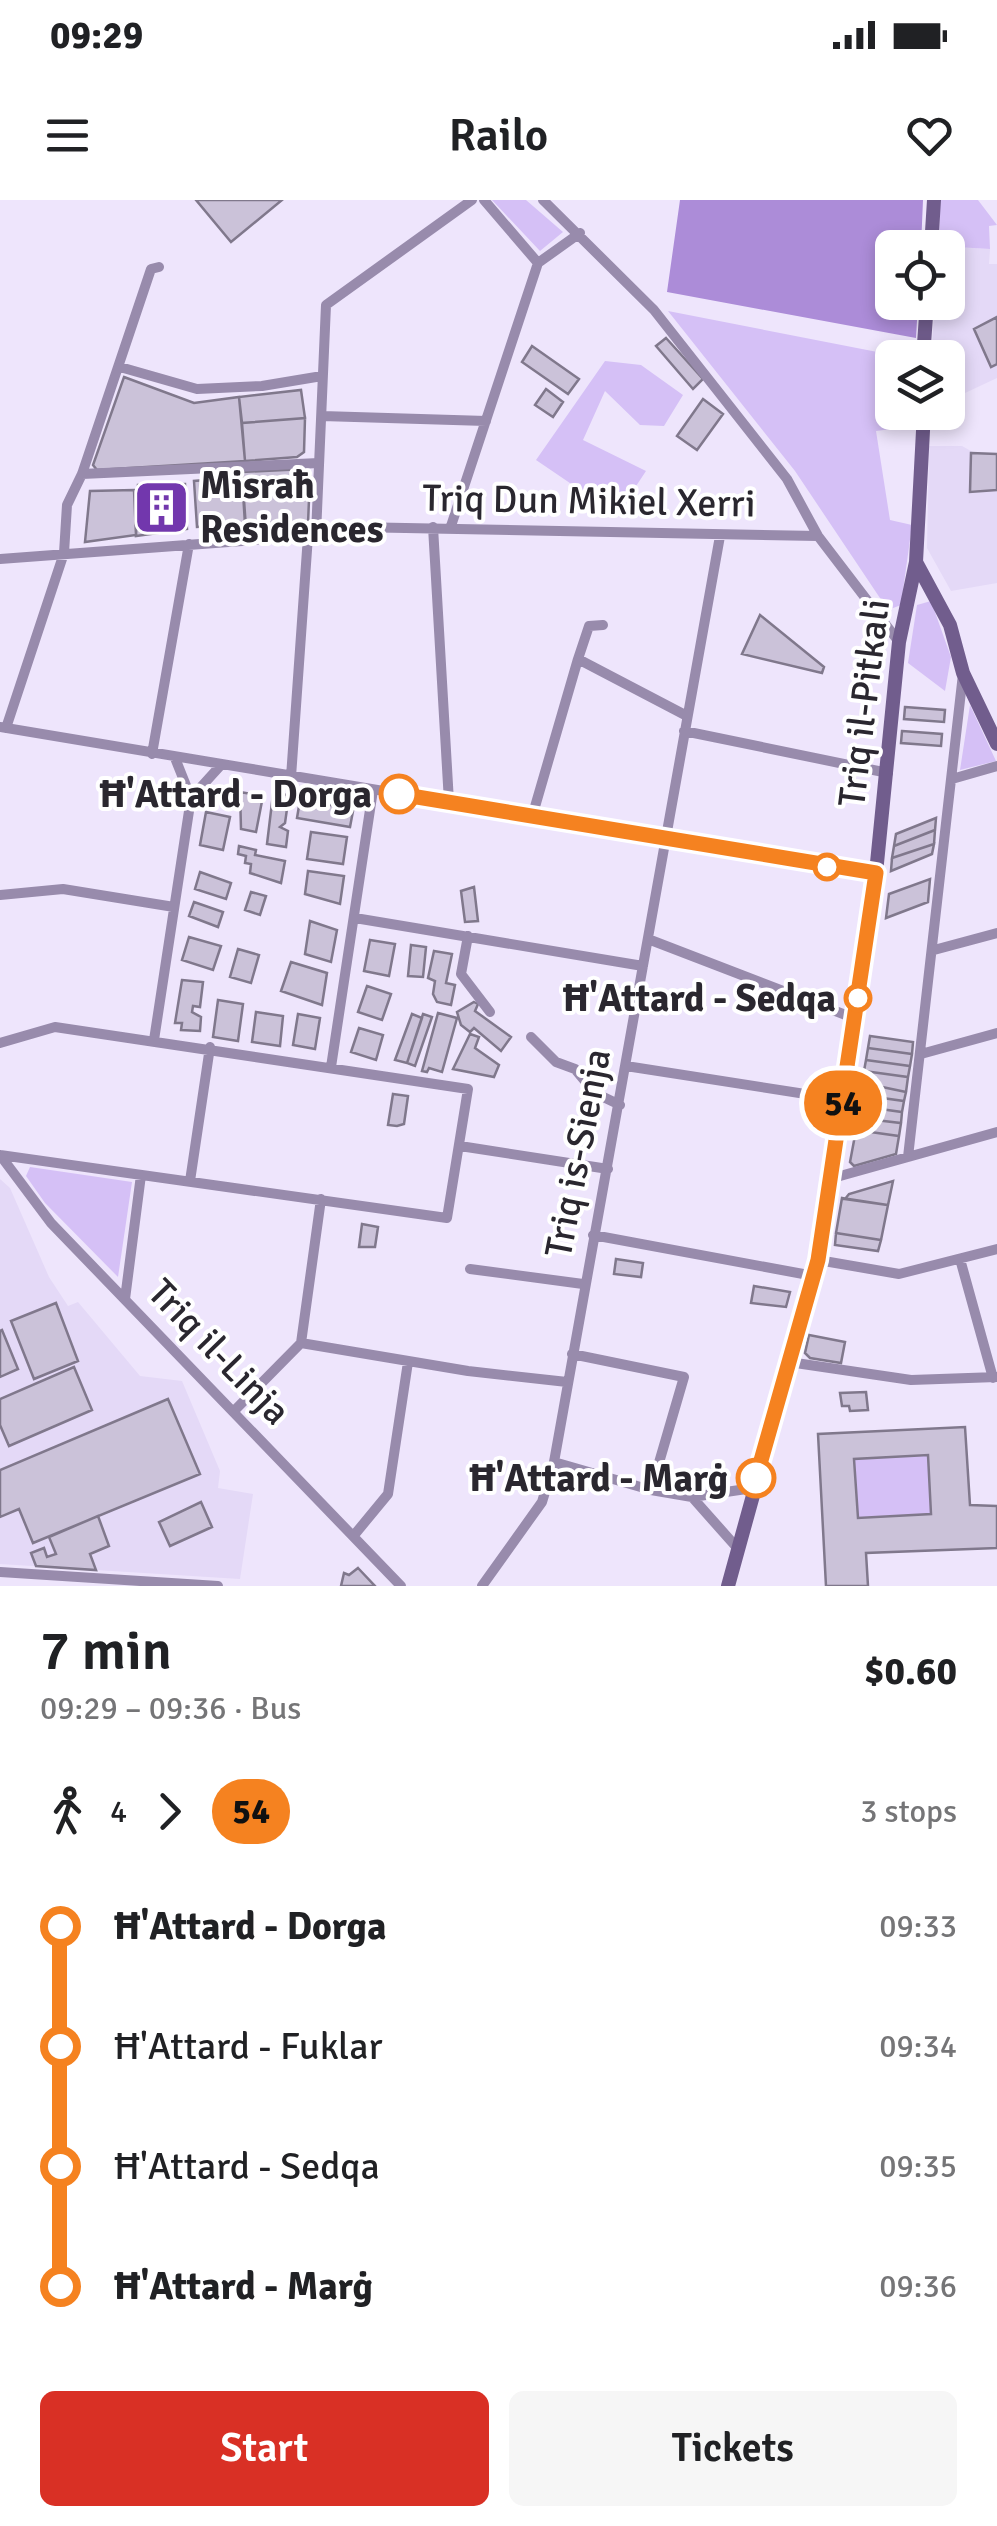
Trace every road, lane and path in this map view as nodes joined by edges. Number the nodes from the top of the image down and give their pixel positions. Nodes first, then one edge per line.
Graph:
1 (472, 200) edge
2 (484, 200) edge
3 (544, 200) edge
4 (934, 200) edge
5 (932, 230) edge
6 (580, 233) junction
7 (538, 262) junction
8 (160, 266) dead end
9 (120, 367) junction
10 (322, 376) junction
11 (322, 416) junction
12 (486, 421) junction
13 (923, 430) edge
14 (319, 463) junction
15 (82, 474) junction
16 (451, 526) junction
17 (433, 527) junction
18 (312, 535) junction
19 (720, 536) junction
20 (818, 536) junction
21 (189, 544) junction
22 (64, 554) junction
23 (0, 559) edge
24 (916, 562) junction
25 (603, 625) dead end
26 (900, 642) junction
27 (578, 659) junction
28 (963, 673) junction
29 (687, 716) junction
30 (3, 727) edge
31 (684, 731) junction
32 (997, 744) edge
33 (152, 754) junction
34 (175, 758) junction
35 (221, 765) junction
36 (997, 766) edge
37 (888, 773) junction
38 (291, 776) junction
39 (952, 780) junction
40 (374, 790) junction
41 (191, 798) junction
42 (449, 802) junction
43 (532, 816) junction
44 (664, 838) junction
45 (876, 873) junction
46 (0, 895) edge
47 (174, 907) junction
48 (356, 918) junction
49 (997, 933) edge
50 (468, 936) junction
51 (648, 940) junction
52 (934, 950) junction
53 (643, 966) junction
54 (490, 1012) dead end
55 (856, 1019) junction
56 (997, 1033) edge
57 (531, 1037) dead end
58 (154, 1040) junction
59 (0, 1044) edge
60 (210, 1047) junction
61 (921, 1054) junction
62 (626, 1066) junction
63 (332, 1067) junction
64 (844, 1100) junction
65 (620, 1105) junction
66 (997, 1132) edge
67 (460, 1146) junction
68 (0, 1155) edge
69 (908, 1157) junction
70 (608, 1169) junction
71 (141, 1175) junction
72 (833, 1178) junction
73 (190, 1182) junction
74 (321, 1199) junction
75 (593, 1235) junction
76 (997, 1249) edge
77 (960, 1259) junction
78 (818, 1260) junction
79 (470, 1269) dead end
80 (814, 1276) junction
81 (583, 1284) junction
82 (125, 1299) junction
83 (301, 1343) junction
84 (572, 1354) junction
85 (408, 1362) junction
86 (789, 1362) junction
87 (995, 1378) edge
88 (567, 1382) junction
89 (234, 1412) junction
90 (554, 1462) junction
91 (753, 1488) junction
92 (651, 1490) junction
93 (692, 1497) junction
94 (355, 1534) junction
95 (739, 1550) junction
96 (0, 1572) edge
97 (218, 1586) edge
98 (401, 1586) edge
99 (482, 1586) edge
100 (728, 1586) edge

1 - 10 street
2 - 7 street
3 - 6 street
4 - 5 street
6 - 7 street
6 - 20 street
7 - 12 street
8 - 9 street
9 - 10 street
9 - 15 street
10 - 11 street
11 - 12 street
11 - 14 street
12 - 16 street
13 - 24 street, Triq il-Pitkali
14 - 15 street
14 - 18 street
15 - 22 street
16 - 17 street, Triq Dun Mikiel Xerri
16 - 19 street, Triq Dun Mikiel Xerri
17 - 18 street, Triq Dun Mikiel Xerri
17 - 42 street
18 - 21 street, Triq Dun Mikiel Xerri
18 - 38 street
19 - 20 street, Triq Dun Mikiel Xerri
19 - 29 street, Triq is-Sienja
20 - 26 street
21 - 22 street, Triq Dun Mikiel Xerri
21 - 33 street
22 - 23 street, Triq Dun Mikiel Xerri
22 - 30 street
24 - 26 street, Triq il-Pitkali
24 - 28 street
25 - 27 street
26 - 37 street, Triq il-Pitkali
27 - 29 street
27 - 43 street
28 - 32 street
28 - 39 street
29 - 31 street, Triq is-Sienja
30 - 33 street
31 - 37 street
31 - 44 street, Triq is-Sienja
33 - 34 street
34 - 35 street
34 - 41 street
35 - 38 street
35 - 41 street
36 - 39 street
37 - 45 street, Triq il-Pitkali
38 - 40 street
39 - 52 street
40 - 42 street
40 - 48 street
41 - 47 street
42 - 43 street
43 - 44 street
44 - 45 street
44 - 51 street, Triq is-Sienja
45 - 55 street, Triq il-Pitkali
46 - 47 street
47 - 58 street
48 - 50 street
48 - 63 street
49 - 52 street
50 - 53 street
50 - 54 street
51 - 53 street, Triq is-Sienja
51 - 55 street
52 - 61 street
53 - 62 street, Triq is-Sienja
55 - 64 street, Triq il-Pitkali
56 - 61 street
57 - 65 street
58 - 59 street
58 - 60 street
60 - 63 street
60 - 73 street
61 - 69 street
62 - 64 street
62 - 65 street, Triq is-Sienja
63 - 67 street
64 - 72 street, Triq il-Pitkali
65 - 70 street, Triq is-Sienja
66 - 69 street
67 - 70 street
67 - 74 street
68 - 71 street
68 - 82 street, Triq il-Linja
69 - 72 street
70 - 75 street, Triq is-Sienja
71 - 73 street
71 - 82 street
72 - 78 street, Triq il-Pitkali
73 - 74 street
74 - 83 street
75 - 80 street
75 - 81 street, Triq is-Sienja
76 - 77 street
77 - 78 street
77 - 87 street
78 - 80 street, Triq il-Pitkali
79 - 81 street
80 - 86 street, Triq il-Pitkali
81 - 84 street, Triq is-Sienja
82 - 89 street, Triq il-Linja
83 - 85 street
83 - 89 street
84 - 88 street, Triq is-Sienja
84 - 92 street
85 - 88 street
85 - 94 street
86 - 87 street
86 - 91 street, Triq il-Pitkali
88 - 90 street, Triq is-Sienja
89 - 94 street, Triq il-Linja
90 - 92 street
90 - 99 street, Triq is-Sienja
91 - 93 street
91 - 95 street, Triq il-Pitkali
92 - 93 street
93 - 95 street
94 - 98 street, Triq il-Linja
95 - 100 street, Triq il-Pitkali
96 - 97 street

